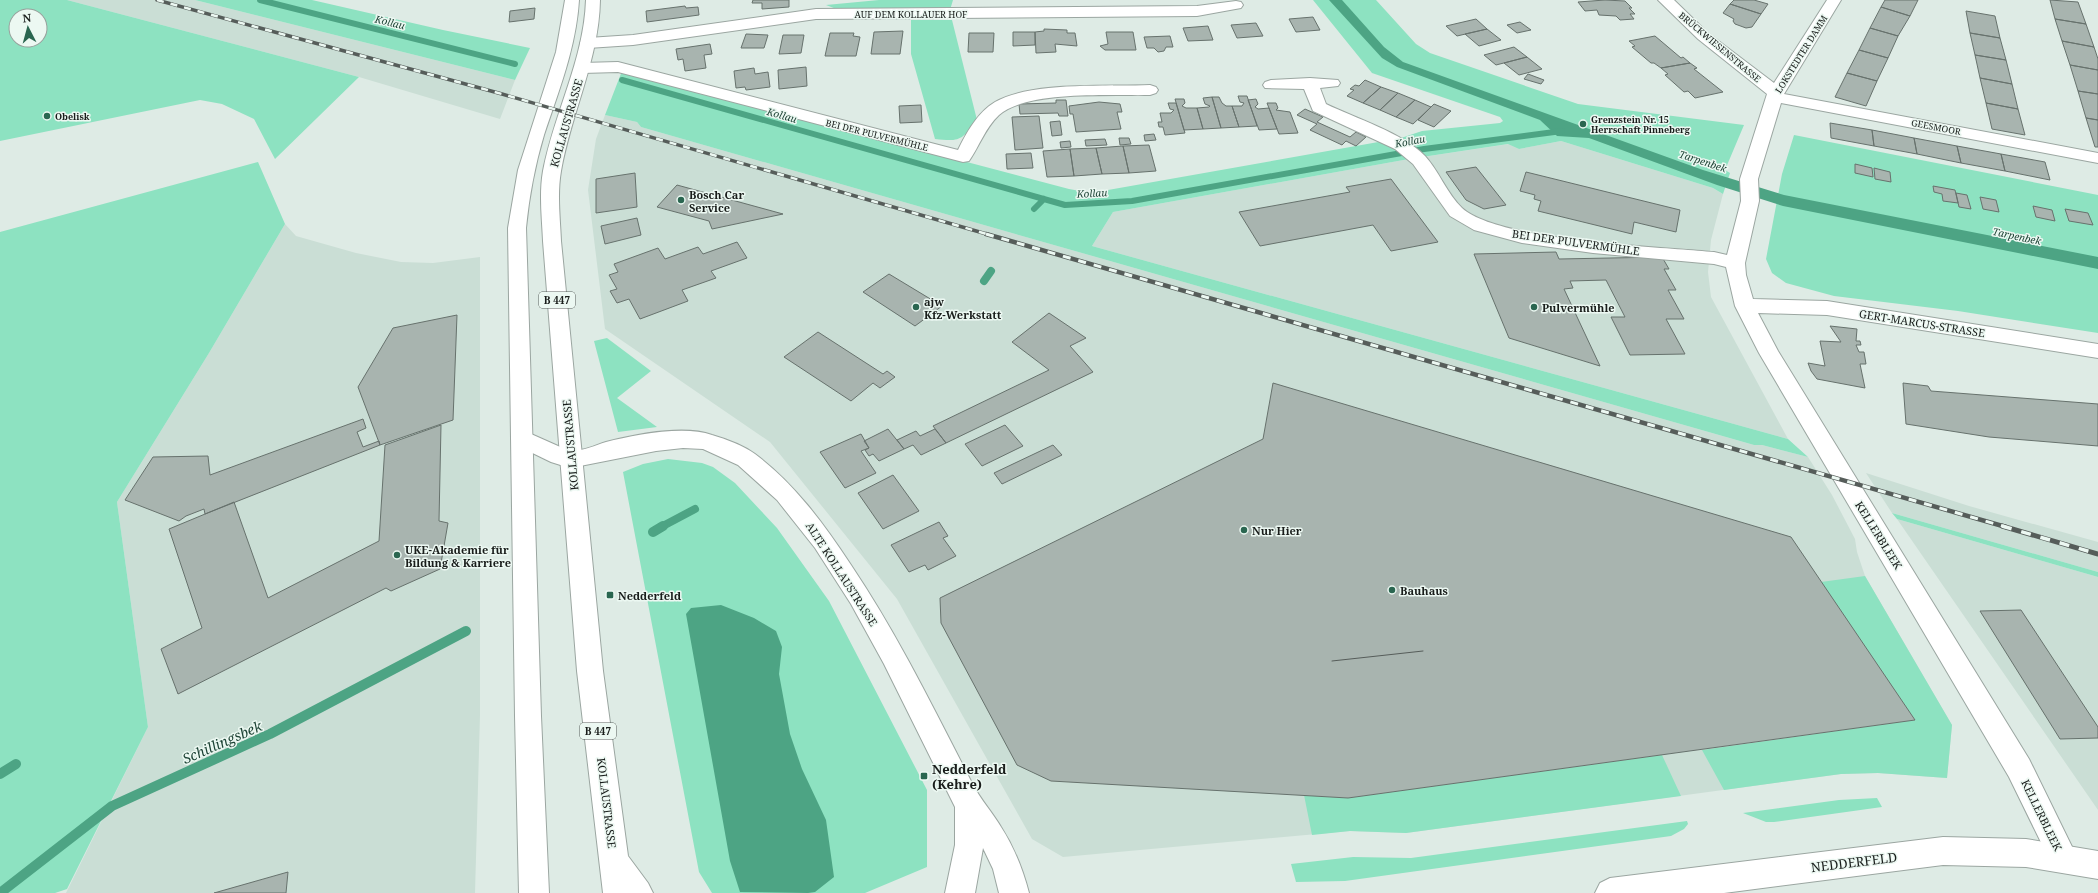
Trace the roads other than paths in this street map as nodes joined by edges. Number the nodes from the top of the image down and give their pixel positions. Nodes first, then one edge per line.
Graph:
1 (572, 0) edge
2 (593, 0) edge
3 (1665, 0) edge
4 (1834, 0) edge
5 (1236, 5) dead end
6 (1096, 6) edge
7 (816, 7) edge
8 (588, 43) junction
9 (582, 68) junction
10 (1332, 83) dead end
11 (1310, 84) junction
12 (1271, 85) dead end
13 (1150, 90) dead end
14 (1775, 95) junction
15 (2098, 158) edge
16 (1750, 202) joint
17 (1735, 263) junction
18 (1745, 306) junction
19 (2098, 351) edge
20 (522, 438) junction
21 (571, 459) junction
22 (968, 806) junction
23 (2064, 859) junction
24 (614, 862) junction
25 (2098, 866) edge
26 (1725, 886) edge
27 (534, 893) edge
28 (618, 893) edge
29 (638, 893) edge
30 (960, 893) edge
31 (1014, 893) edge
32 (1610, 893) edge

1 - 20 street, KOLLAUSTRASSE
2 - 8 street, KOLLAUSTRASSE / B 447
3 - 14 street, BRÜCKWIESENSTRASSE
4 - 14 street, LOKSTEDTER DAMM
5 - 6 street, AUF DEM KOLLAUER HOF
6 - 7 street, AUF DEM KOLLAUER HOF
7 - 8 street, AUF DEM KOLLAUER HOF
8 - 9 street, KOLLAUSTRASSE / B 447
9 - 13 street, BEI DER PULVERMÜHLE
9 - 21 street, KOLLAUSTRASSE / B 447
10 - 11 street
11 - 12 street
11 - 17 street, BEI DER PULVERMÜHLE
14 - 15 street, GEESMOOR
14 - 16 street, LOKSTEDTER DAMM
16 - 17 street, KELLERBLEEK
17 - 18 street, KELLERBLEEK
18 - 19 street, GERT-MARCUS-STRASSE
18 - 23 street, KELLERBLEEK
20 - 21 street
20 - 27 street, KOLLAUSTRASSE
21 - 22 street, ALTE KOLLAUSTRASSE
21 - 24 street, KOLLAUSTRASSE / B 447
22 - 30 street, ALTE KOLLAUSTRASSE
22 - 31 street, ALTE KOLLAUSTRASSE
23 - 25 street, NEDDERFELD
23 - 26 street, NEDDERFELD
24 - 28 street, KOLLAUSTRASSE / B 447
24 - 29 street
26 - 32 street, NEDDERFELD

